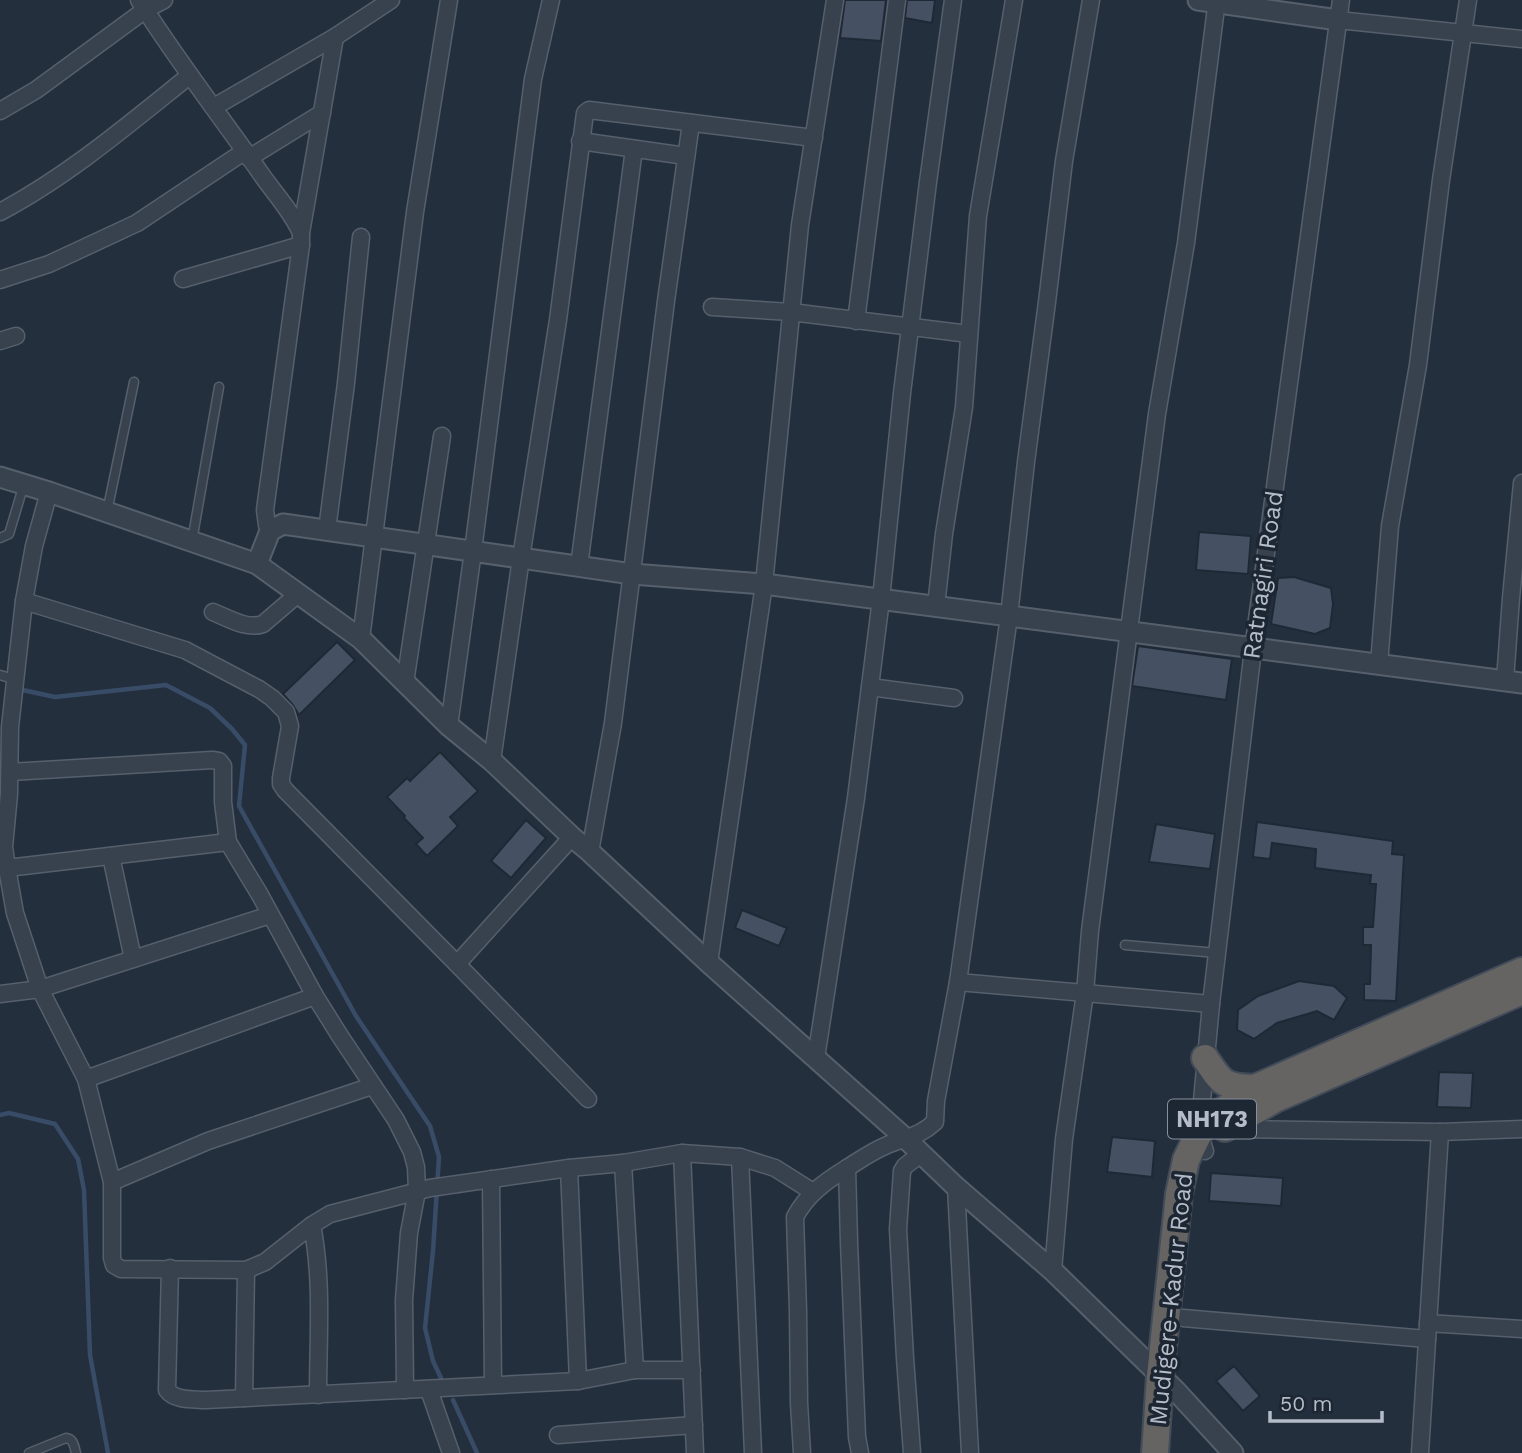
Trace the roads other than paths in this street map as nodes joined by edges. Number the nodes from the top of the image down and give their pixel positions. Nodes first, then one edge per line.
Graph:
1 (164, 0) edge
2 (391, 0) edge
3 (449, 0) edge
4 (551, 0) edge
5 (835, 0) edge
6 (897, 0) edge
7 (953, 0) edge
8 (1014, 0) edge
9 (1091, 0) edge
10 (1468, 0) edge
11 (1210, 1) edge
12 (142, 5) edge
13 (1339, 10) edge
14 (1463, 32) junction
15 (335, 37) junction
16 (1522, 40) edge
17 (190, 76) junction
18 (214, 107) junction
19 (0, 111) edge
20 (322, 113) junction
21 (691, 123) junction
22 (814, 138) junction
23 (580, 141) junction
24 (634, 149) junction
25 (247, 154) junction
26 (686, 156) junction
27 (0, 212) edge
28 (360, 237) dead end
29 (301, 239) junction
30 (183, 279) dead end
31 (0, 280) edge
32 (712, 307) dead end
33 (791, 312) junction
34 (856, 321) junction
35 (910, 328) junction
36 (969, 334) junction
37 (16, 335) dead end
38 (0, 341) edge
39 (134, 382) dead end
40 (219, 387) dead end
41 (442, 436) dead end
42 (0, 477) edge
43 (1522, 483) edge
44 (24, 484) junction
45 (49, 492) junction
46 (107, 512) junction
47 (327, 530) junction
48 (270, 531) junction
49 (374, 537) junction
50 (0, 538) edge
51 (192, 541) junction
52 (426, 544) junction
53 (473, 551) junction
54 (521, 558) junction
55 (257, 564) junction
56 (579, 566) junction
57 (632, 574) junction
58 (764, 584) junction
59 (298, 594) junction
60 (881, 599) junction
61 (24, 601) junction
62 (936, 606) junction
63 (213, 612) dead end
64 (1009, 616) junction
65 (1129, 632) junction
66 (361, 639) junction
67 (1254, 649) junction
68 (1379, 664) junction
69 (0, 675) edge
70 (1513, 682) edge
71 (405, 683) junction
72 (870, 687) junction
73 (15, 690) junction
74 (954, 698) dead end
75 (449, 726) junction
76 (5, 727) edge
77 (492, 761) junction
78 (10, 772) junction
79 (572, 837) junction
80 (228, 842) junction
81 (2, 847) edge
82 (590, 852) junction
83 (111, 856) junction
84 (5, 877) edge
85 (7, 914) edge
86 (270, 915) junction
87 (1125, 945) dead end
88 (1217, 953) junction
89 (134, 959) junction
90 (709, 963) junction
91 (457, 964) junction
92 (1522, 971) edge
93 (958, 982) junction
94 (40, 989) junction
95 (1522, 991) edge
96 (1085, 993) junction
97 (0, 995) edge
98 (315, 996) junction
99 (1211, 1004) junction
100 (816, 1058) junction
101 (1205, 1058) junction
102 (86, 1079) junction
103 (372, 1086) junction
104 (1255, 1088) junction
105 (588, 1100) dead end
106 (1522, 1129) edge
107 (1440, 1132) junction
108 (1209, 1137) junction
109 (905, 1138) junction
110 (682, 1153) junction
111 (921, 1154) junction
112 (740, 1157) junction
113 (623, 1163) junction
114 (569, 1168) junction
115 (847, 1168) junction
116 (491, 1180) junction
117 (112, 1182) junction
118 (957, 1187) junction
119 (424, 1190) junction
120 (813, 1192) junction
121 (312, 1225) junction
122 (170, 1268) junction
123 (246, 1270) junction
124 (1053, 1271) junction
125 (1183, 1318) junction
126 (1522, 1329) edge
127 (1427, 1331) junction
128 (635, 1370) junction
129 (692, 1370) junction
130 (578, 1381) junction
131 (1168, 1384) junction
132 (493, 1385) junction
133 (405, 1390) junction
134 (429, 1390) junction
135 (318, 1395) junction
136 (244, 1398) junction
137 (694, 1424) junction
138 (558, 1436) dead end
139 (29, 1453) edge
140 (76, 1453) edge
141 (451, 1453) edge
142 (695, 1453) edge
143 (753, 1453) edge
144 (802, 1453) edge
145 (860, 1453) edge
146 (912, 1453) edge
147 (970, 1453) edge
148 (1155, 1453) edge
149 (1173, 1453) edge
150 (1233, 1453) edge
151 (1420, 1453) edge

1 - 12 street
2 - 15 street
3 - 49 street
4 - 53 street
5 - 22 street
6 - 34 street
7 - 35 street
8 - 36 street
9 - 64 street
10 - 14 street
11 - 13 street
11 - 65 street
12 - 17 street
12 - 19 street
13 - 14 street
13 - 67 street, Ratnagiri Road
14 - 16 street
14 - 68 street
15 - 18 street
15 - 20 street
17 - 18 street
17 - 27 street
18 - 25 street
20 - 25 street
20 - 29 street
21 - 22 street
21 - 23 street
21 - 26 street
22 - 33 street
23 - 24 street
23 - 54 street
24 - 26 street
24 - 56 street
25 - 29 street
25 - 31 street
26 - 57 street
28 - 47 street
29 - 30 street
29 - 48 street
32 - 33 street
33 - 34 street
33 - 58 street
34 - 35 street
35 - 36 street
35 - 60 street
36 - 62 street
37 - 38 street
39 - 46 lane
40 - 51 lane
41 - 52 street
42 - 44 street
43 - 70 street
44 - 45 street
44 - 50 lane
45 - 46 street
45 - 61 street
46 - 51 street
47 - 48 street
47 - 49 street
48 - 55 street
49 - 52 street
49 - 66 street
51 - 55 street
52 - 53 street
52 - 71 street
53 - 54 street
53 - 75 street
54 - 56 street
54 - 77 street
55 - 59 street
56 - 57 street
57 - 58 street
57 - 82 street
58 - 60 street
58 - 90 street
59 - 63 street
59 - 66 street
60 - 62 street
60 - 72 street
61 - 73 street
61 - 91 street
62 - 64 street
64 - 65 street
64 - 93 street
65 - 67 street
65 - 96 street
66 - 71 street
67 - 68 street
67 - 88 street, Ratnagiri Road
68 - 70 street
69 - 73 lane
71 - 75 street
72 - 74 street
72 - 100 street
73 - 76 street
75 - 77 street
76 - 78 street
77 - 79 street
78 - 80 street
78 - 81 street
79 - 82 street
79 - 91 street
80 - 83 street
80 - 86 street
81 - 84 street
82 - 90 street
83 - 84 street
83 - 89 street
84 - 85 street
85 - 94 street
86 - 89 street
86 - 98 street
87 - 88 lane
88 - 99 street, Ratnagiri Road
89 - 94 street
90 - 100 street
91 - 105 street
92 - 104 highway, Mudigere-Kadur Road / NH173
93 - 96 street
93 - 109 street
94 - 97 street
94 - 102 street
95 - 108 highway, NH173
96 - 99 street
96 - 124 street
98 - 102 street
98 - 103 street
99 - 101 street, Ratnagiri Road
100 - 109 street
101 - 104 highway
101 - 108 street, Ratnagiri Road
102 - 117 street
103 - 117 street
103 - 119 street
104 - 108 highway, Mudigere-Kadur Road / NH173
106 - 107 street
107 - 108 street
107 - 127 street
108 - 125 highway, Mudigere-Kadur Road / NH173
108 - 131 highway, Mudigere-Kadur Road / NH173
109 - 111 street
109 - 115 street
110 - 112 street
110 - 113 street
110 - 129 street
111 - 118 street
111 - 146 street
112 - 120 street
112 - 143 street
113 - 114 street
113 - 128 street
114 - 116 street
114 - 130 street
115 - 120 street
115 - 145 street
116 - 119 street
116 - 132 street
117 - 122 street
118 - 124 street
118 - 147 street
119 - 121 street
119 - 133 street
120 - 144 street
121 - 123 street
121 - 135 street
122 - 123 street
122 - 136 street
123 - 136 street
124 - 131 street
125 - 127 street
125 - 131 highway, Mudigere-Kadur Road / NH173
126 - 127 street
127 - 151 street
128 - 129 street
128 - 130 street
129 - 137 street
130 - 132 street
131 - 148 highway, Mudigere-Kadur Road / NH173
131 - 149 highway, Mudigere-Kadur Road / NH173
131 - 150 street
132 - 134 street
133 - 134 street
133 - 135 street
134 - 141 street
135 - 136 street
137 - 138 street
137 - 142 street
139 - 140 lane

